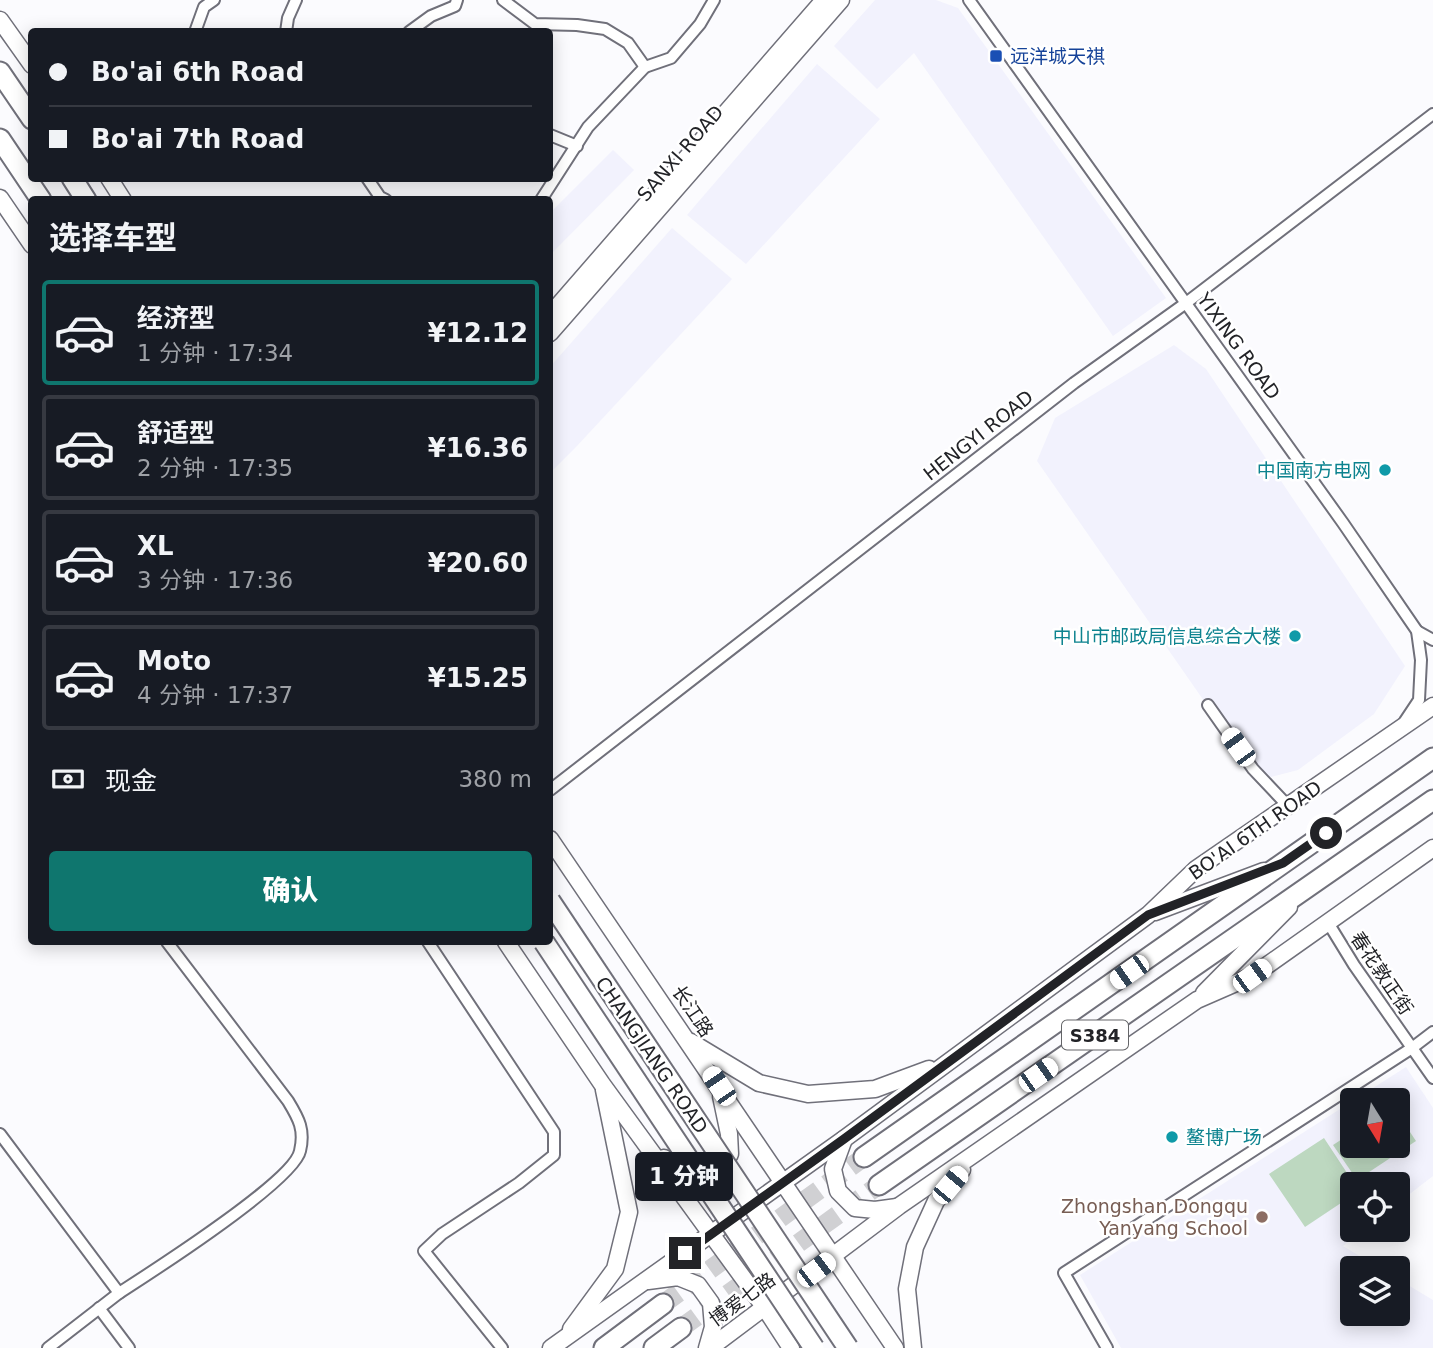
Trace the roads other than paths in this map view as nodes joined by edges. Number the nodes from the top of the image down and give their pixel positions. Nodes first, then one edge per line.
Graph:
1 (214, 0) edge
2 (296, 0) edge
3 (457, 0) edge
4 (503, 0) edge
5 (714, 0) edge
6 (824, 0) edge
7 (841, 0) edge
8 (969, 0) edge
9 (0, 19) edge
10 (196, 28) edge
11 (287, 28) edge
12 (414, 28) edge
13 (28, 59) edge
14 (645, 67) junction
15 (0, 72) edge
16 (28, 113) edge
17 (1433, 114) edge
18 (553, 136) edge
19 (0, 139) edge
20 (577, 146) junction
21 (0, 149) edge
22 (18, 167) junction
23 (28, 181) edge
24 (553, 182) edge
25 (0, 198) edge
26 (28, 239) edge
27 (1186, 303) junction
28 (553, 312) edge
29 (553, 330) edge
30 (1417, 631) junction
31 (1433, 640) edge
32 (1208, 705) dead end
33 (1433, 706) edge
34 (1401, 728) junction
35 (1433, 758) edge
36 (553, 788) edge
37 (1433, 800) edge
38 (1288, 806) junction
39 (553, 843) edge
40 (1433, 848) edge
41 (1283, 863) junction
42 (1311, 885) junction
43 (553, 906) edge
44 (1148, 915) junction
45 (1327, 921) junction
46 (169, 945) edge
47 (430, 945) edge
48 (508, 945) edge
49 (546, 945) edge
50 (1197, 1000) junction
51 (1433, 1032) edge
52 (687, 1040) junction
53 (1412, 1048) junction
54 (947, 1062) junction
55 (1433, 1078) edge
56 (602, 1084) junction
57 (719, 1086) junction
58 (637, 1132) junction
59 (0, 1134) edge
60 (844, 1139) junction
61 (976, 1153) junction
62 (864, 1157) tunnel mouth
63 (783, 1183) junction
64 (878, 1185) tunnel mouth
65 (899, 1206) junction
66 (712, 1234) junction
67 (833, 1257) junction
68 (645, 1282) junction
69 (119, 1293) junction
70 (663, 1304) tunnel mouth
71 (99, 1308) junction
72 (765, 1308) junction
73 (681, 1328) tunnel mouth
74 (557, 1344) edge
75 (48, 1348) edge
76 (129, 1348) edge
77 (502, 1348) edge
78 (604, 1348) edge
79 (654, 1348) edge
80 (709, 1348) edge
81 (791, 1348) edge
82 (814, 1348) edge
83 (848, 1348) edge
84 (895, 1348) edge
85 (913, 1348) edge
86 (1107, 1348) edge

1 - 10 street
2 - 11 street
3 - 12 street
4 - 14 street
5 - 14 street
6 - 28 main road, SANXI ROAD
7 - 29 main road, SANXI ROAD
8 - 27 street, YIXING ROAD
9 - 13 main road
14 - 20 street
15 - 16 highway
17 - 27 street, HENGYI ROAD
18 - 20 street
19 - 22 highway
20 - 24 street
21 - 22 highway
22 - 23 highway
25 - 26 main road
27 - 30 street, YIXING ROAD
27 - 36 street, HENGYI ROAD
30 - 31 street
30 - 34 street, YIXING ROAD
32 - 38 street
33 - 34 main road, BO'AI 6TH ROAD
34 - 38 main road, BO'AI 6TH ROAD
35 - 41 highway, S384
37 - 42 highway, S384
38 - 44 main road, BO'AI 6TH ROAD
39 - 52 main road, 长江路
40 - 45 main road
41 - 44 main road
41 - 62 highway, S384
42 - 50 main road
42 - 64 highway, S384
43 - 83 highway, CHANGJIANG ROAD, bridge
44 - 54 main road, BO'AI 6TH ROAD
45 - 50 main road
45 - 53 street, 春花敦正街
46 - 69 street
47 - 77 street
48 - 56 main road
49 - 82 highway, CHANGJIANG ROAD, bridge
50 - 61 main road
51 - 53 street
52 - 54 main road
52 - 57 main road, 长江路
53 - 55 street, 春花敦正街
53 - 86 street
54 - 60 main road, BO'AI 6TH ROAD
56 - 58 main road
56 - 74 main road
57 - 58 main road
57 - 63 main road, 长江路
58 - 66 main road
59 - 69 street
60 - 63 main road, BO'AI 6TH ROAD
60 - 65 main road
61 - 65 main road
61 - 85 main road
63 - 66 main road, BO'AI 6TH ROAD
63 - 67 main road, 长江路
65 - 67 main road
66 - 68 main road, BO'AI 6TH ROAD
66 - 72 main road
67 - 72 main road, 博爱七路
67 - 84 main road, 长江路
68 - 74 main road, BO'AI 6TH ROAD
68 - 80 main road
69 - 71 street
70 - 78 highway
71 - 75 street
71 - 76 street
72 - 80 main road, 博爱七路
72 - 81 main road
73 - 79 highway

